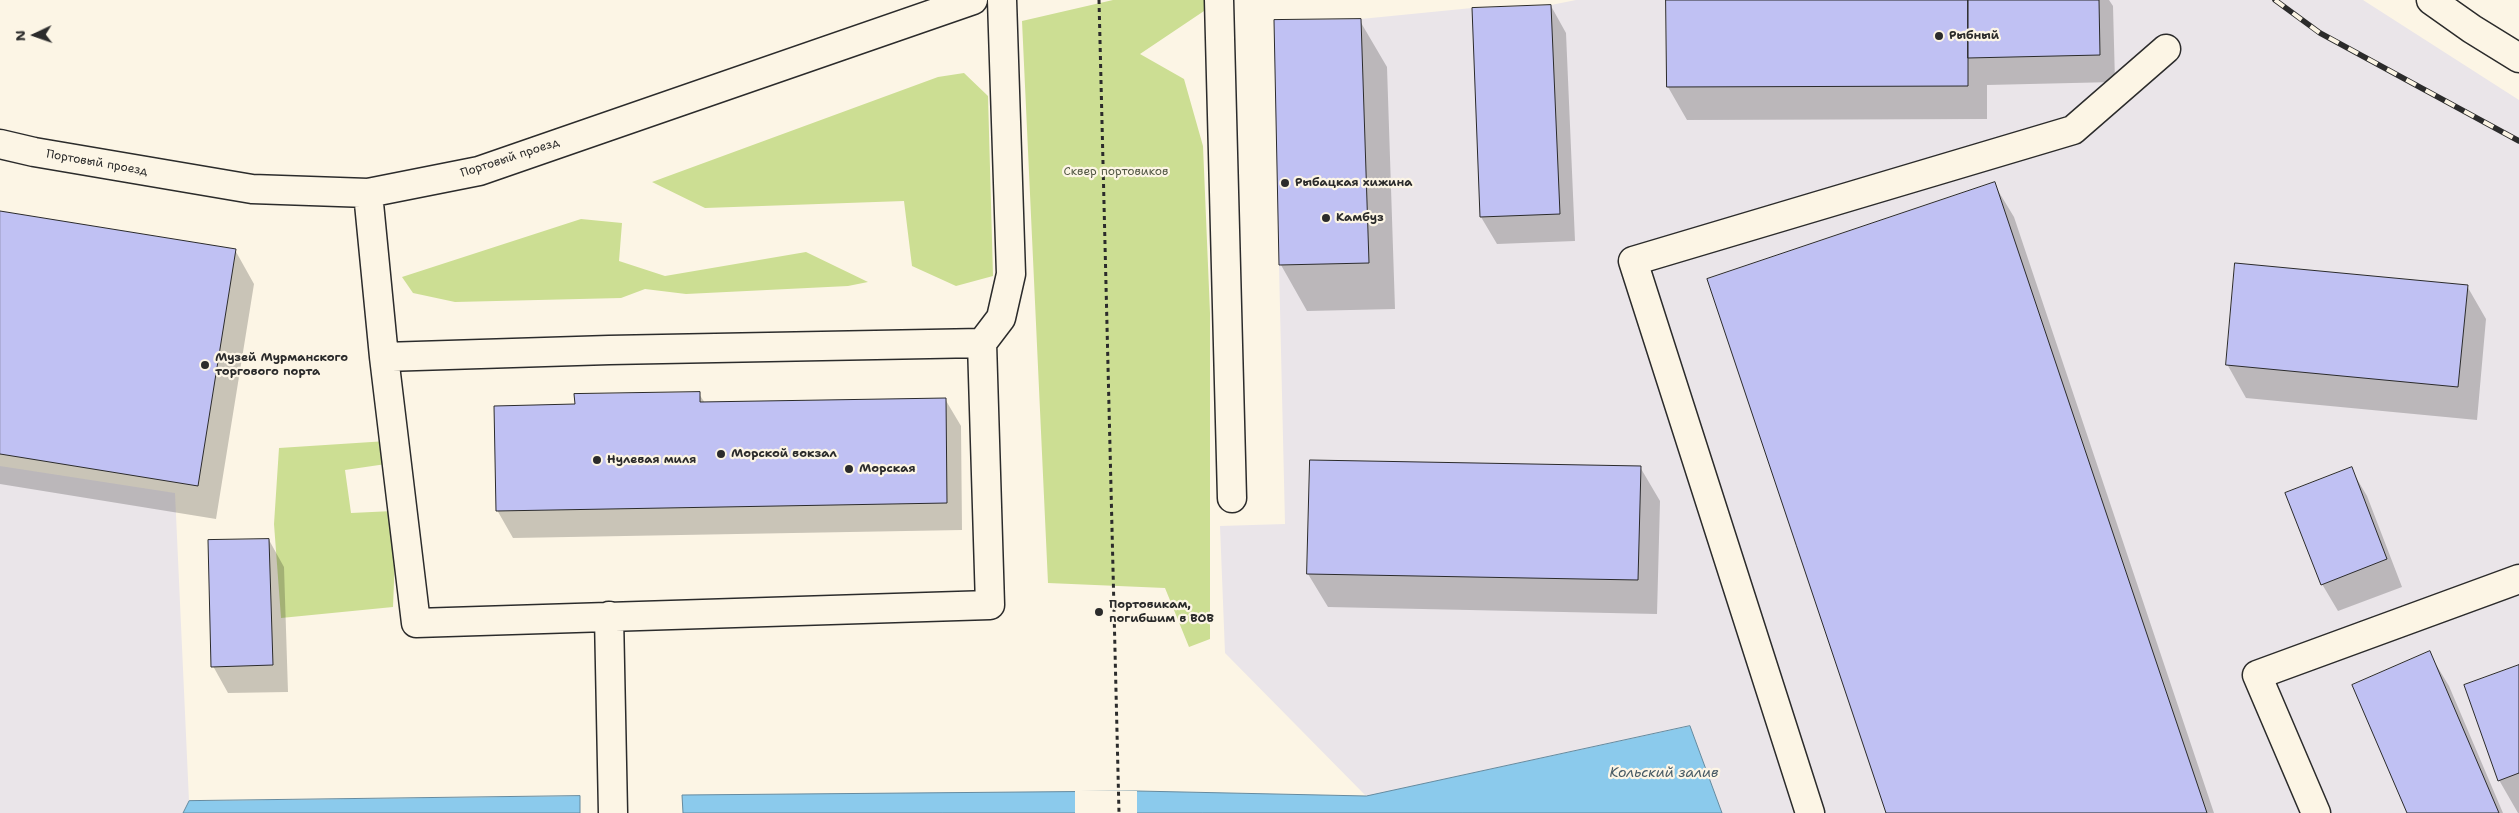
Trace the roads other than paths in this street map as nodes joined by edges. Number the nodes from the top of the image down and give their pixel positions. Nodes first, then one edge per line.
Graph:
1 (973, 0) edge
2 (1002, 0) edge
3 (1219, 0) edge
4 (2431, 0) edge
5 (2166, 49) dead end
6 (2519, 58) edge
7 (0, 144) edge
8 (368, 193) junction
9 (982, 343) junction
10 (384, 357) junction
11 (1232, 498) dead end
12 (2519, 580) edge
13 (609, 616) junction
14 (613, 813) edge
15 (1810, 813) edge
16 (2316, 813) edge

1 - 8 street, Портовый проезд
2 - 9 street
3 - 11 street
4 - 6 street
5 - 15 street
7 - 8 street, Портовый проезд
8 - 10 street
9 - 10 street
9 - 13 street
10 - 13 street
12 - 16 street
13 - 14 street

